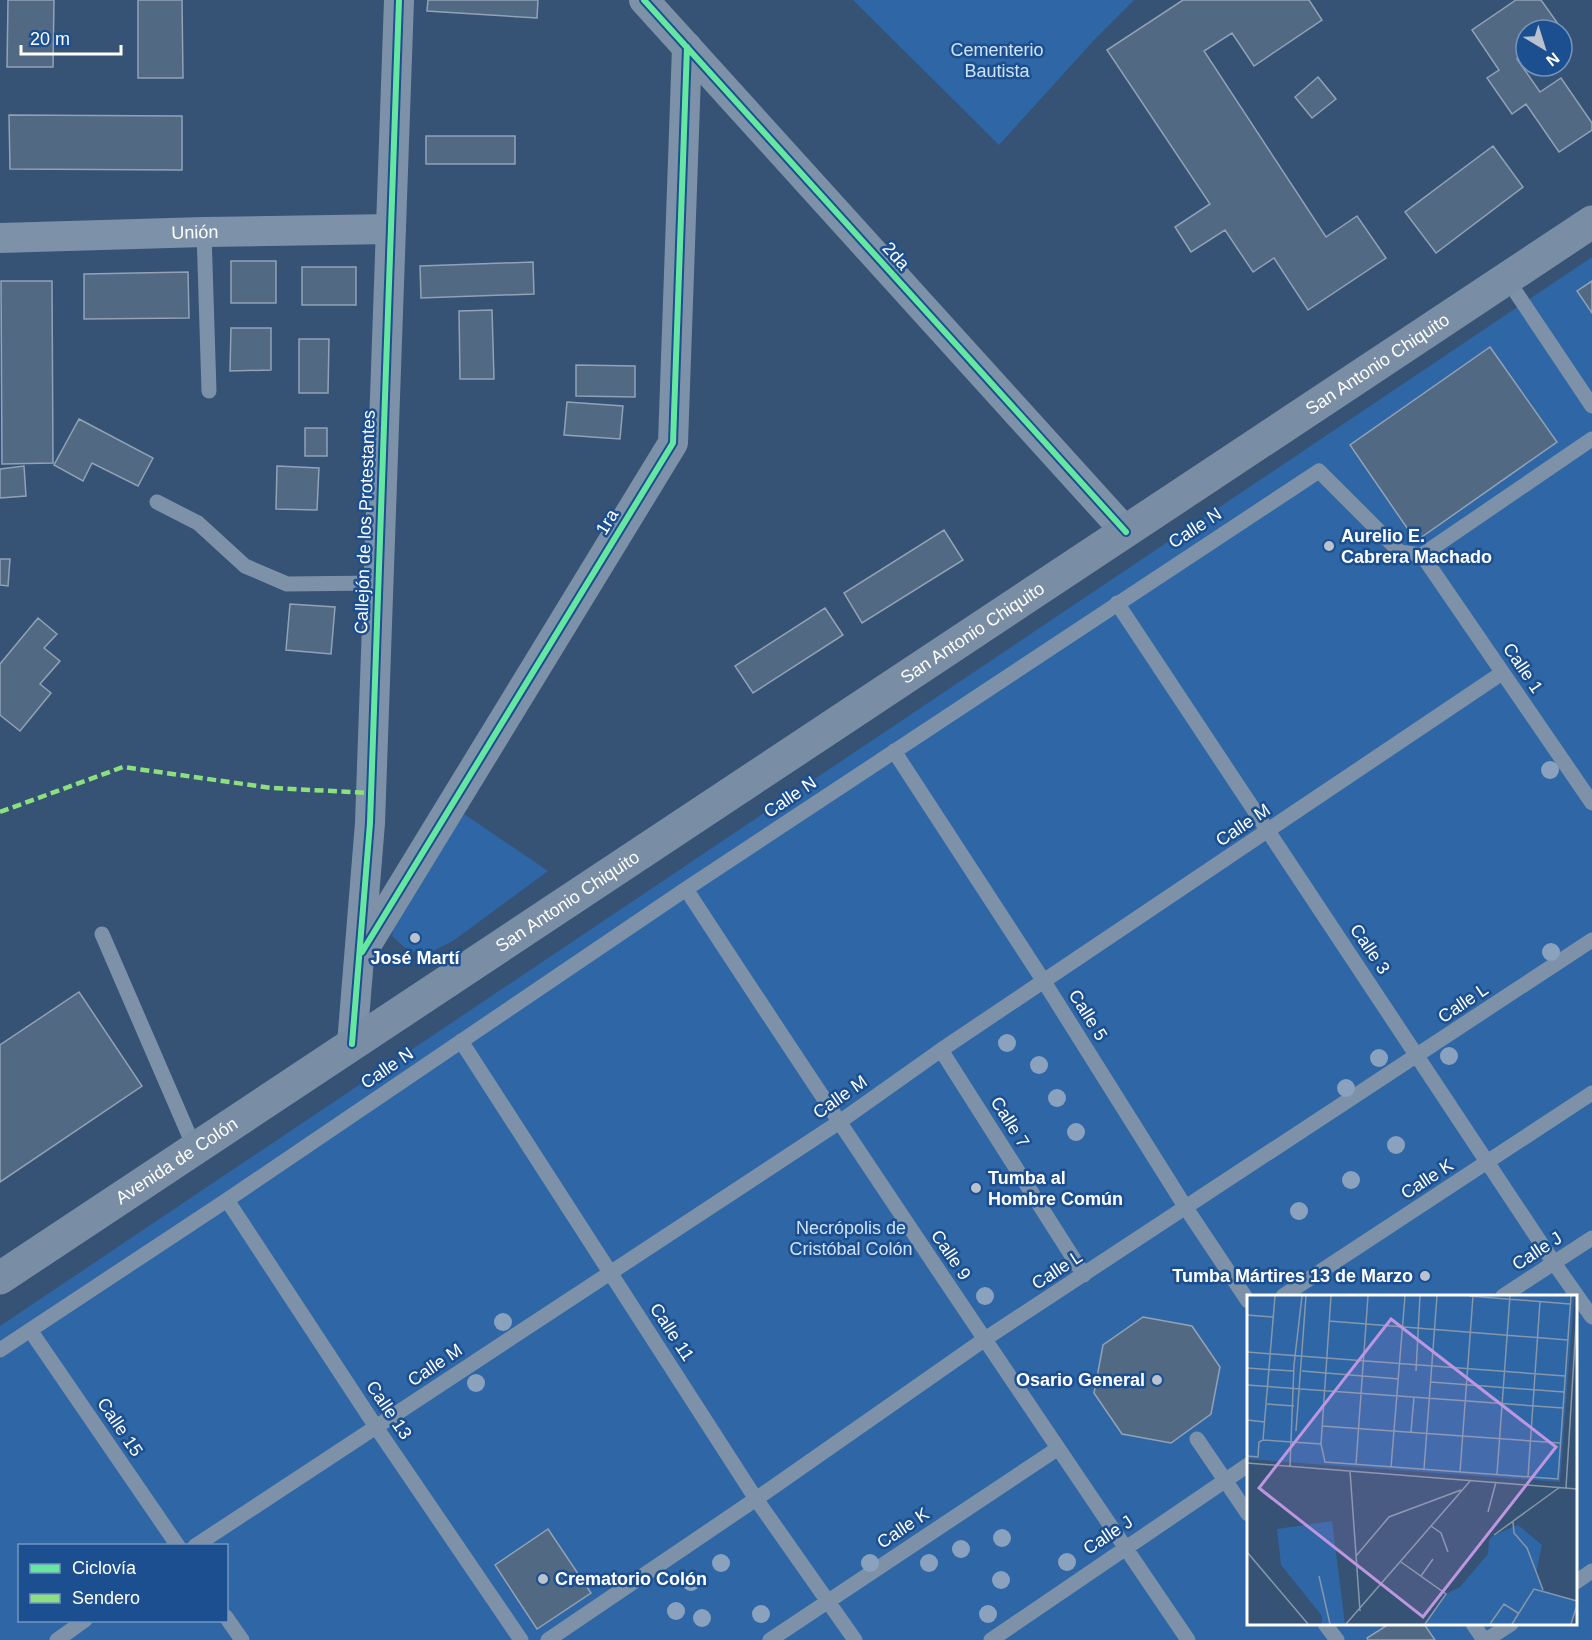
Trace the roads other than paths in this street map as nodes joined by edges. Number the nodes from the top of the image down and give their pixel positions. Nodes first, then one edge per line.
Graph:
1 (399, 0) edge
2 (644, 0) edge
3 (687, 47) junction
4 (1592, 222) edge
5 (391, 229) junction
6 (204, 232) junction
7 (0, 238) edge
8 (1507, 279) junction
9 (209, 391) dead end
10 (1592, 406) edge
11 (1591, 442) edge
12 (156, 502) dead end
13 (1126, 532) junction
14 (1422, 555) junction
15 (378, 583) junction
16 (1117, 603) junction
17 (1502, 673) junction
18 (894, 751) junction
19 (1592, 803) edge
20 (1268, 832) junction
21 (686, 889) junction
22 (102, 934) dead end
23 (1592, 940) edge
24 (361, 954) junction
25 (1043, 980) junction
26 (461, 1041) junction
27 (352, 1044) junction
28 (941, 1050) junction
29 (1418, 1056) junction
30 (1592, 1093) edge
31 (838, 1123) junction
32 (195, 1149) junction
33 (1488, 1162) junction
34 (227, 1200) junction
35 (1186, 1208) junction
36 (1592, 1238) edge
37 (1554, 1263) junction
38 (610, 1272) junction
39 (1084, 1275) junction
40 (0, 1278) edge
41 (1285, 1295) edge
42 (1505, 1295) edge
43 (1577, 1295) edge
44 (1577, 1296) edge
45 (1247, 1300) edge
46 (1592, 1317) edge
47 (30, 1330) junction
48 (985, 1340) junction
49 (0, 1350) edge
50 (376, 1427) junction
51 (1197, 1439) dead end
52 (1057, 1449) junction
53 (1247, 1465) edge
54 (1225, 1480) junction
55 (756, 1499) junction
56 (1247, 1513) edge
57 (177, 1544) edge
58 (197, 1544) edge
59 (1125, 1547) junction
60 (1592, 1571) edge
61 (1577, 1581) edge
62 (828, 1601) junction
63 (228, 1620) edge
64 (82, 1622) edge
65 (1326, 1625) edge
66 (1474, 1625) edge
67 (1508, 1625) edge
68 (57, 1640) edge
69 (242, 1640) edge
70 (521, 1640) edge
71 (548, 1640) edge
72 (770, 1640) edge
73 (855, 1640) edge
74 (991, 1640) edge
75 (1188, 1640) edge
76 (1337, 1640) edge
77 (1485, 1640) edge

1 - 5 street, Callejón de los Protestantes
2 - 3 street, 2da
3 - 13 street, 2da
3 - 24 street, 1ra
4 - 8 main road, San Antonio Chiquito
5 - 6 street, Unión
5 - 15 street, Callejón de los Protestantes
6 - 7 street, Unión
6 - 9 lane
8 - 10 lane
8 - 13 main road, San Antonio Chiquito
11 - 14 lane
12 - 15 lane
13 - 27 main road, San Antonio Chiquito
14 - 16 lane, Calle N
14 - 17 lane, Calle 1
15 - 24 street, Callejón de los Protestantes
16 - 18 lane, Calle N
16 - 20 lane, Calle 3
17 - 19 lane, Calle 1
17 - 20 lane, Calle M
18 - 21 lane, Calle N
18 - 25 lane, Calle 5
20 - 25 lane, Calle M
20 - 29 lane, Calle 3
21 - 26 lane, Calle N
21 - 31 lane, Calle 9
22 - 32 lane
23 - 29 lane, Calle L
24 - 27 street, Callejón de los Protestantes
25 - 28 lane, Calle M
25 - 35 lane, Calle 5
26 - 34 lane, Calle N
26 - 38 lane, Calle 11
27 - 32 main road, Avenida de Colón
28 - 31 lane, Calle M
28 - 39 lane, Calle 7
29 - 33 lane, Calle 3
29 - 35 lane, Calle L
30 - 33 lane, Calle K
31 - 38 lane, Calle M
31 - 48 lane, Calle 9
32 - 40 main road, Avenida de Colón
33 - 37 lane, Calle 3
33 - 41 lane, Calle K
34 - 47 lane, Calle N
34 - 50 lane, Calle 13
35 - 39 lane, Calle L
35 - 45 lane, Calle 5
36 - 37 lane, Calle J
37 - 42 lane, Calle J
37 - 43 lane, Calle 3
38 - 50 lane, Calle M
38 - 55 lane, Calle 11
39 - 48 lane, Calle L
44 - 46 lane, Calle 3
47 - 49 lane, Calle N
47 - 57 lane, Calle 15
48 - 52 lane, Calle 9
48 - 55 lane, Calle L
50 - 58 lane, Calle M
50 - 70 lane, Calle 13
51 - 54 lane
52 - 59 lane, Calle 9
52 - 62 lane, Calle K
53 - 54 lane, Calle J
54 - 56 lane
54 - 59 lane, Calle J
55 - 62 lane, Calle 11
55 - 71 lane, Calle L
59 - 74 lane, Calle J
59 - 75 lane, Calle 9
60 - 61 lane
62 - 72 lane, Calle K
62 - 73 lane, Calle 11
63 - 69 lane
64 - 68 lane
65 - 76 lane
66 - 77 lane
67 - 77 lane

